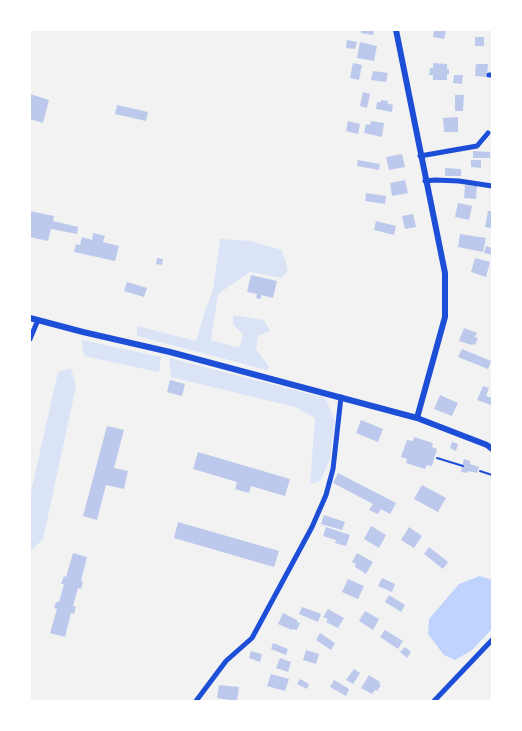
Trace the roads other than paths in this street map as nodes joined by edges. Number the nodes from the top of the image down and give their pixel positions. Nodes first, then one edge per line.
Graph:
1 (396, 30) edge
2 (488, 132) dead end
3 (420, 156) junction
4 (426, 181) junction
5 (492, 186) edge
6 (30, 318) edge
7 (38, 320) junction
8 (30, 339) edge
9 (341, 397) junction
10 (417, 418) junction
11 (492, 449) edge
12 (492, 640) edge
13 (196, 701) edge
14 (434, 701) edge

1 - 3 street
2 - 3 street
3 - 4 street
4 - 5 street
4 - 10 street
6 - 7 street
7 - 8 street
7 - 9 street
9 - 10 street
9 - 13 street
10 - 11 street
12 - 14 street

